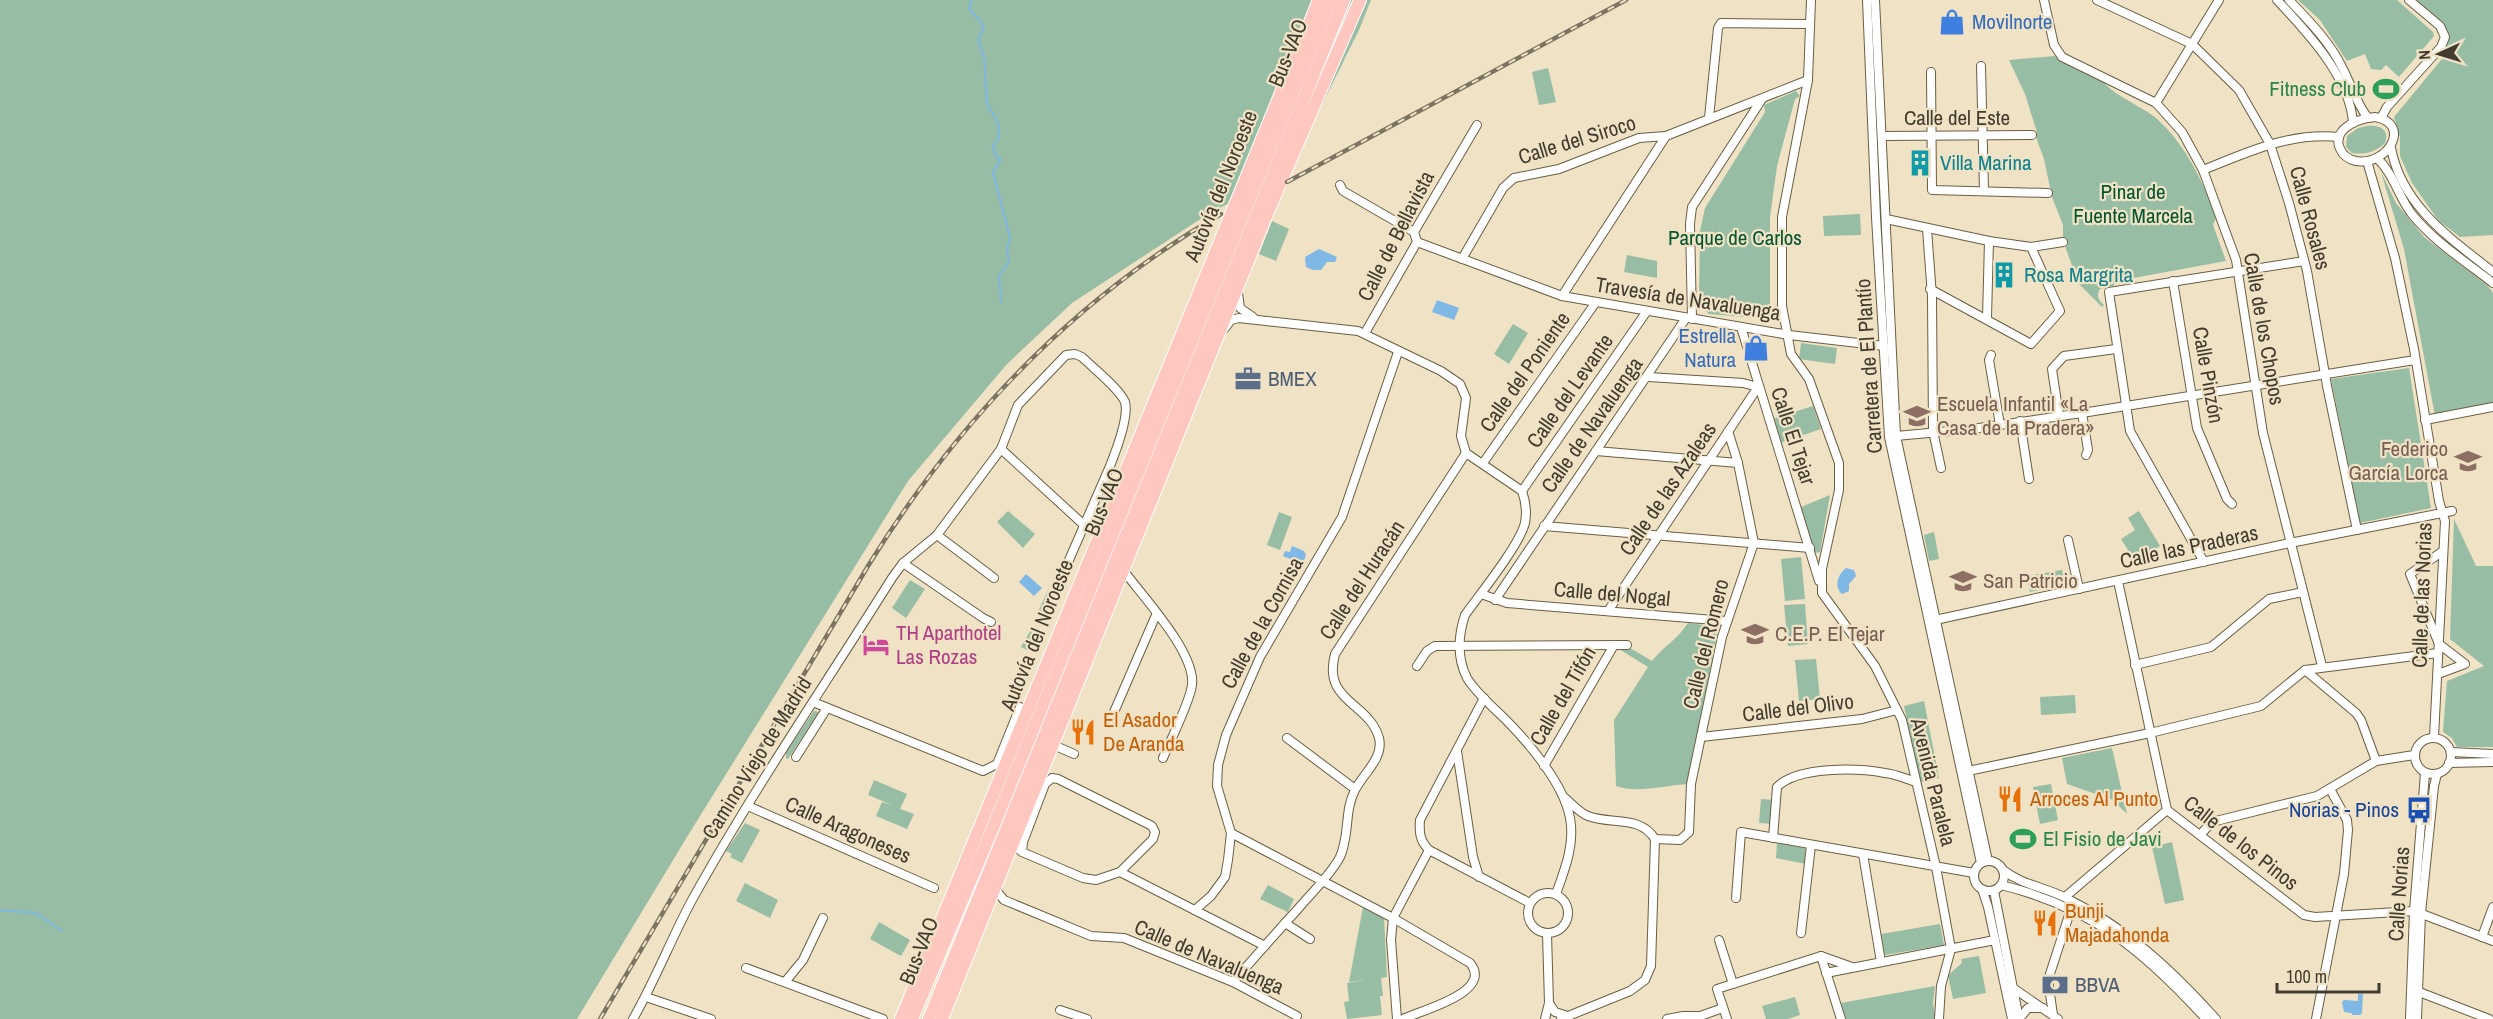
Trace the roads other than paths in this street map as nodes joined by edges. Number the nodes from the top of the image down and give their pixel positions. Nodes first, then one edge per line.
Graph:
1 (1319, 0) edge
2 (1331, 0) edge
3 (1344, 0) edge
4 (1354, 0) edge
5 (1360, 0) edge
6 (1811, 0) edge
7 (1867, 0) edge
8 (1875, 0) edge
9 (2044, 0) edge
10 (2097, 0) edge
11 (2218, 0) edge
12 (2277, 0) edge
13 (2289, 0) edge
14 (2409, 0) edge
15 (1810, 24) junction
16 (2192, 44) junction
17 (1981, 66) dead end
18 (1931, 72) dead end
19 (1808, 80) junction
20 (1762, 99) junction
21 (2156, 103) junction
22 (1709, 118) junction
23 (2368, 118) junction
24 (2381, 118) junction
25 (2353, 123) junction
26 (1477, 125) dead end
27 (2032, 135) dead end
28 (1288, 136) junction
29 (1666, 136) junction
30 (1882, 136) junction
31 (1932, 136) junction
32 (1983, 136) junction
33 (2339, 137) junction
34 (2270, 144) junction
35 (2391, 148) junction
36 (2377, 158) junction
37 (2367, 162) junction
38 (2203, 170) junction
39 (1340, 185) dead end
40 (1984, 191) junction
41 (2048, 193) dead end
42 (1886, 219) junction
43 (1927, 229) junction
44 (1414, 232) junction
45 (1989, 241) junction
46 (1417, 242) junction
47 (2063, 242) dead end
48 (2031, 247) junction
49 (1462, 260) junction
50 (2304, 261) junction
51 (1245, 269) junction
52 (2238, 271) junction
53 (2493, 272) edge
54 (2174, 281) junction
55 (2493, 283) edge
56 (1930, 289) junction
57 (1562, 297) junction
58 (1596, 302) junction
59 (1647, 311) junction
60 (1689, 318) junction
61 (1987, 318) junction
62 (1256, 319) junction
63 (1741, 327) junction
64 (1365, 333) junction
65 (1788, 334) junction
66 (1884, 346) junction
67 (2116, 349) junction
68 (1398, 352) junction
69 (1991, 356) dead end
70 (2415, 360) junction
71 (2325, 375) junction
72 (1649, 376) junction
73 (2256, 386) junction
74 (1758, 387) junction
75 (2191, 395) junction
76 (1194, 397) junction
77 (2126, 405) junction
78 (2493, 407) edge
79 (2082, 413) junction
80 (2059, 416) junction
81 (2425, 420) junction
82 (2019, 422) junction
83 (2000, 425) junction
84 (1728, 431) junction
85 (1933, 433) junction
86 (1896, 436) junction
87 (1001, 449) junction
88 (1596, 451) junction
89 (1466, 453) junction
90 (2086, 455) dead end
91 (1708, 460) junction
92 (1484, 463) junction
93 (1738, 463) junction
94 (1941, 468) dead end
95 (1124, 475) junction
96 (2030, 479) dead end
97 (1522, 491) junction
98 (2232, 504) dead end
99 (1092, 506) junction
100 (2447, 512) junction
101 (1071, 513) junction
102 (1084, 525) junction
103 (1544, 526) junction
104 (2357, 530) junction
105 (937, 535) junction
106 (1658, 536) junction
107 (2068, 540) dead end
108 (1754, 543) junction
109 (2290, 543) junction
110 (1514, 544) junction
111 (2443, 551) junction
112 (1811, 552) junction
113 (1527, 553) junction
114 (1826, 556) junction
115 (903, 562) junction
116 (2204, 562) junction
117 (1124, 571) junction
118 (994, 578) dead end
119 (2118, 581) junction
120 (1059, 583) dead end
121 (1118, 585) junction
122 (1134, 585) junction
123 (2079, 589) junction
124 (1822, 592) junction
125 (2302, 592) junction
126 (1481, 594) junction
127 (1495, 600) junction
128 (1608, 611) junction
129 (1156, 615) junction
130 (1935, 620) junction
131 (1726, 621) junction
132 (991, 622) dead end
133 (1459, 645) junction
134 (1614, 645) junction
135 (1627, 645) dead end
136 (2438, 648) junction
137 (2135, 665) junction
138 (1416, 666) dead end
139 (2322, 666) junction
140 (2305, 669) junction
141 (2438, 674) junction
142 (1484, 698) junction
143 (813, 702) junction
144 (1020, 707) joint
145 (827, 708) junction
146 (1897, 710) junction
147 (1111, 719) dead end
148 (2150, 733) junction
149 (1701, 737) junction
150 (2434, 737) junction
151 (1287, 738) dead end
152 (1051, 744) junction
153 (1457, 751) junction
154 (2451, 752) junction
155 (1074, 754) dead end
156 (2493, 754) edge
157 (2414, 755) junction
158 (795, 757) dead end
159 (1162, 759) dead end
160 (2376, 761) junction
161 (2493, 762) edge
162 (2449, 763) junction
163 (1544, 766) junction
164 (1968, 771) junction
165 (2425, 773) junction
166 (2437, 774) junction
167 (1917, 782) junction
168 (1355, 789) junction
169 (2330, 789) junction
170 (1564, 798) junction
171 (748, 806) junction
172 (2167, 810) junction
173 (1588, 816) junction
174 (1571, 826) junction
175 (992, 830) junction
176 (1231, 833) junction
177 (2200, 835) junction
178 (1773, 838) junction
179 (1655, 839) junction
180 (1811, 845) junction
181 (1017, 848) junction
182 (1429, 850) junction
183 (1863, 854) junction
184 (1984, 862) junction
185 (1936, 867) junction
186 (2003, 870) junction
187 (1120, 872) junction
188 (1974, 873) junction
189 (1479, 877) junction
190 (1323, 881) junction
191 (934, 888) dead end
192 (1997, 888) junction
193 (995, 889) junction
194 (1982, 889) junction
195 (1556, 894) junction
196 (2066, 897) junction
197 (1736, 898) dead end
198 (1004, 900) junction
199 (1530, 903) junction
200 (988, 904) junction
201 (2493, 907) edge
202 (2071, 909) junction
203 (1195, 910) junction
204 (2418, 912) junction
205 (2336, 916) junction
206 (823, 918) dead end
207 (1393, 918) junction
208 (1285, 923) junction
209 (1801, 933) dead end
210 (1546, 934) junction
211 (2482, 937) junction
212 (1310, 939) dead end
213 (1719, 940) dead end
214 (1995, 940) junction
215 (2493, 941) edge
216 (1264, 946) junction
217 (1951, 949) junction
218 (1821, 956) junction
219 (1881, 962) junction
220 (1852, 967) junction
221 (746, 968) dead end
222 (1826, 973) junction
223 (785, 982) junction
224 (1233, 982) junction
225 (1733, 984) junction
226 (2013, 988) junction
227 (2414, 990) junction
228 (646, 997) junction
229 (1549, 1003) junction
230 (1723, 1008) junction
231 (2043, 1008) junction
232 (1060, 1010) dead end
233 (2055, 1017) edge
234 (1300, 1018) edge
235 (1564, 1018) edge
236 (633, 1019) edge
237 (711, 1019) edge
238 (883, 1019) edge
239 (901, 1019) edge
240 (912, 1019) edge
241 (918, 1019) edge
242 (929, 1019) edge
243 (942, 1019) edge
244 (1087, 1019) edge
245 (1397, 1019) edge
246 (1403, 1019) edge
247 (1545, 1019) edge
248 (1667, 1019) edge
249 (1727, 1019) edge
250 (1841, 1019) edge
251 (1939, 1019) edge
252 (2012, 1019) edge
253 (2019, 1019) edge
254 (2206, 1019) edge
255 (2216, 1019) edge
256 (2316, 1019) edge
257 (2410, 1019) edge
258 (2417, 1019) edge
259 (2489, 1019) edge

1 - 95 highway, Autovía del Noroeste
2 - 175 highway, Bus-VAO
3 - 28 highway, Autovía del Noroeste
4 - 28 highway
5 - 51 highway
6 - 15 street
7 - 66 street, Carretera de El Plantío
8 - 30 street, Carretera de El Plantío
9 - 21 street, Calle de los Chopos
10 - 16 street, Calle Rosales
11 - 16 street
12 - 25 street
13 - 23 street
14 - 24 street
15 - 19 street
15 - 22 street
16 - 21 street
16 - 34 street, Calle Rosales
17 - 32 street
18 - 31 street
19 - 20 street
19 - 65 street
20 - 22 street
20 - 60 street
21 - 38 street, Calle de los Chopos
22 - 29 street
23 - 24 street
23 - 25 street
24 - 35 street
25 - 33 street
26 - 44 street, Calle de Bellavista
27 - 32 street, Calle del Este
28 - 242 highway, Autovía del Noroeste
29 - 49 street, Calle del Siroco
29 - 57 street, Calle del Siroco
30 - 31 street, Calle del Este
30 - 42 street, Carretera de El Plantío
31 - 32 street, Calle del Este
31 - 40 street
32 - 40 street
33 - 34 street
33 - 37 street
34 - 38 street
34 - 50 street, Calle Rosales
35 - 36 street
35 - 53 street
36 - 37 street
36 - 55 street
37 - 70 street, Calle de las Norias
38 - 52 street, Calle de los Chopos
39 - 44 street
40 - 41 street
42 - 43 street
42 - 86 street, Carretera de El Plantío
43 - 45 street
43 - 56 street
44 - 46 street, Calle de Bellavista
45 - 48 street
45 - 61 street
46 - 49 street, Travesía de Navaluenga
46 - 64 street, Calle de Bellavista
47 - 48 street
48 - 61 street
49 - 57 street, Travesía de Navaluenga
50 - 52 street
50 - 71 street, Calle Rosales
51 - 62 street
51 - 76 highway
52 - 54 street
52 - 73 street, Calle de los Chopos
54 - 67 street
54 - 75 street, Calle Pinzón
56 - 61 street
56 - 85 street
57 - 58 street, Travesía de Navaluenga
58 - 59 street, Travesía de Navaluenga
58 - 92 street, Calle del Poniente
59 - 60 street, Travesía de Navaluenga
59 - 97 street, Calle del Levante
60 - 63 street, Travesía de Navaluenga
60 - 72 street, Calle de Navaluenga
62 - 64 street
62 - 76 street
63 - 65 street, Travesía de Navaluenga
63 - 74 street, Calle El Tejar
64 - 68 street
65 - 66 street, Travesía de Navaluenga
65 - 114 street
66 - 184 street, Carretera de El Plantío
67 - 77 street
67 - 80 street
68 - 89 street
68 - 176 street, Calle de la Cornisa
69 - 83 street
70 - 71 street
70 - 81 street, Calle de las Norias
71 - 73 street
71 - 104 street, Calle Rosales
72 - 74 street
72 - 88 street, Calle de Navaluenga
73 - 75 street
73 - 109 street, Calle de los Chopos
74 - 84 street, Calle de las Azaleas
74 - 112 street, Calle El Tejar
75 - 77 street
75 - 98 street, Calle Pinzón
76 - 117 highway
77 - 79 street
77 - 116 street
78 - 81 street
79 - 80 street
79 - 90 street
80 - 82 street
81 - 100 street, Calle de las Norias
82 - 83 street
82 - 96 street
83 - 85 street
84 - 91 street, Calle de las Azaleas
84 - 93 street
85 - 86 street
85 - 94 street
86 - 130 street, Carretera de El Plantío
87 - 99 street
87 - 101 street
87 - 105 street, Camino Viejo de Madrid
88 - 91 street
88 - 103 street, Calle de Navaluenga
89 - 92 street
89 - 168 street, Calle del Huracán
91 - 93 street
91 - 106 street, Calle de las Azaleas
92 - 97 street
93 - 108 street
95 - 144 highway
95 - 239 highway, Autovía del Noroeste
97 - 110 street
99 - 101 street
99 - 102 street
100 - 104 street, Calle las Praderas
100 - 111 street, Calle de las Norias
101 - 102 street
102 - 120 street
103 - 106 street
103 - 113 street, Calle de Navaluenga
104 - 109 street, Calle las Praderas
105 - 115 street, Camino Viejo de Madrid
105 - 118 street
106 - 108 street
106 - 128 street, Calle de las Azaleas
107 - 123 street
108 - 112 street
108 - 131 street, Calle del Romero
109 - 116 street, Calle las Praderas
109 - 125 street, Calle de los Chopos
110 - 113 street
110 - 126 street
111 - 136 street, Calle de las Norias
111 - 136 street
112 - 114 street
112 - 124 street, Calle El Tejar
113 - 127 street, Calle de Navaluenga
114 - 124 street
115 - 132 street
115 - 143 street, Camino Viejo de Madrid
116 - 119 street, Calle las Praderas
117 - 121 highway
117 - 122 street
119 - 123 street, Calle las Praderas
119 - 137 street, Calle de los Pinos
121 - 122 street
121 - 152 highway
122 - 129 street
123 - 130 street, Calle las Praderas
124 - 146 street, Avenida Paralela
125 - 137 street
125 - 139 street, Calle de los Chopos
126 - 127 street, Calle del Nogal
126 - 133 street
127 - 128 street, Calle del Nogal
128 - 131 street, Calle del Nogal
129 - 147 street
129 - 159 street
130 - 164 street, Carretera de El Plantío
131 - 149 street, Calle del Romero
133 - 134 street
133 - 138 street
133 - 142 street
134 - 135 street
134 - 163 street, Calle del Tifón
136 - 139 street
136 - 141 street, Calle de las Norias
136 - 141 street
137 - 148 street, Calle de los Pinos
139 - 140 street
140 - 148 street
140 - 160 street
141 - 150 street, Calle de las Norias
142 - 153 street
142 - 163 street
143 - 145 street
143 - 171 street, Camino Viejo de Madrid
144 - 145 street
145 - 158 street
146 - 149 street, Calle del Olivo
146 - 167 street, Avenida Paralela
148 - 164 street
148 - 172 street, Calle de los Pinos
149 - 179 street, Calle del Romero
150 - 154 street
150 - 157 street
151 - 168 street
152 - 155 street
152 - 181 highway
153 - 182 street
153 - 189 street
154 - 156 street
154 - 162 street
157 - 160 street
157 - 165 street
160 - 169 street
161 - 162 street
162 - 166 street
163 - 170 street
164 - 184 street, Carretera de El Plantío
165 - 166 street
165 - 204 street, Calle Norias
166 - 204 street
167 - 178 street
167 - 185 street, Avenida Paralela
168 - 190 street, Calle del Huracán
169 - 177 street
169 - 205 street
170 - 173 street
170 - 174 street
171 - 191 street, Calle Aragoneses
171 - 228 street, Camino Viejo de Madrid
172 - 177 street, Calle de los Pinos
172 - 196 street
173 - 174 street
173 - 179 street
174 - 195 street
175 - 240 highway, Bus-VAO
175 - 241 highway
176 - 190 street
176 - 203 street, Calle de la Cornisa
177 - 205 street, Calle de los Pinos
178 - 180 street
178 - 197 street
179 - 235 street
180 - 183 street
180 - 209 street
181 - 187 street
181 - 187 street
181 - 193 highway
182 - 189 street
182 - 207 street
183 - 185 street
183 - 219 street
184 - 186 street
184 - 188 street
185 - 188 street
185 - 217 street, Avenida Paralela
186 - 192 street
186 - 196 street
187 - 203 street
188 - 194 street
189 - 199 street
190 - 207 street
190 - 208 street, Calle del Huracán
192 - 194 street
192 - 202 street
192 - 226 street
193 - 198 street, Calle de Navaluenga
193 - 200 highway
194 - 214 street
195 - 199 street
195 - 210 street
196 - 255 street
198 - 200 street
198 - 224 street, Calle de Navaluenga
199 - 210 street
200 - 243 highway
201 - 211 street
202 - 233 street
202 - 254 street
203 - 216 street
204 - 205 street, Calle de los Pinos
204 - 211 street
204 - 227 street, Calle Norias
205 - 256 street
206 - 223 street
207 - 245 street
207 - 246 street
208 - 212 street
208 - 216 street, Calle del Huracán
210 - 229 street
211 - 215 street
213 - 225 street
214 - 217 street
214 - 252 street
216 - 224 street, Calle del Huracán
217 - 219 street
217 - 251 street, Avenida Paralela
218 - 220 street
218 - 222 street
218 - 225 street
219 - 220 street
220 - 222 street
221 - 223 street
222 - 250 street
223 - 238 street
224 - 234 street, Calle de Navaluenga
225 - 230 street
226 - 231 street
226 - 253 street
227 - 257 street, Calle Norias
227 - 258 street
227 - 259 street
228 - 236 street, Camino Viejo de Madrid
228 - 237 street
229 - 235 street
229 - 247 street
230 - 248 street
230 - 249 street
231 - 233 street
231 - 253 street
232 - 244 street

